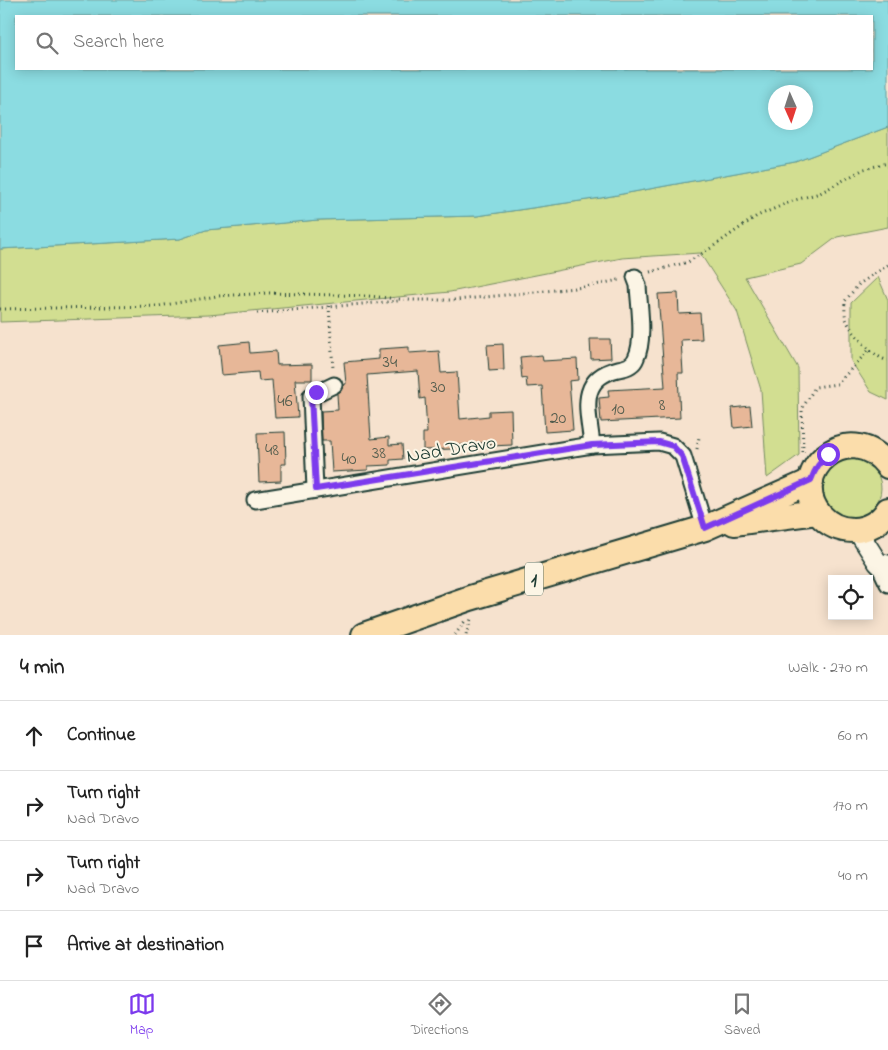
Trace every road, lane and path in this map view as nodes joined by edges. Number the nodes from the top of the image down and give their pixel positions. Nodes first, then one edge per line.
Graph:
1 (888, 163) edge
2 (888, 265) edge
3 (635, 277) junction
4 (408, 300) junction
5 (330, 306) junction
6 (0, 309) edge
7 (257, 313) dead end
8 (869, 350) junction
9 (888, 360) edge
10 (334, 385) joint
11 (699, 437) dead end
12 (592, 445) junction
13 (696, 456) dead end
14 (803, 457) dead end
15 (884, 458) edge
16 (811, 480) junction
17 (316, 489) junction
18 (255, 500) dead end
19 (817, 512) junction
20 (887, 515) edge
21 (705, 528) junction
22 (857, 530) junction
23 (883, 564) edge
24 (888, 584) edge
25 (472, 612) dead end
26 (364, 635) edge
27 (466, 635) edge

1 - 3 path
2 - 8 path
3 - 4 path
3 - 12 street
4 - 5 path
4 - 6 path
5 - 7 path
5 - 10 path
8 - 9 path
8 - 14 path
10 - 17 street
11 - 13 path
12 - 17 street, Nad Dravo
12 - 21 street, Nad Dravo
15 - 16 main road
16 - 19 main road
16 - 21 main road, 1
17 - 18 street, Nad Dravo
19 - 21 main road, 1
19 - 22 main road
20 - 22 main road
21 - 26 main road, 1
22 - 23 street
23 - 24 street
25 - 27 path

